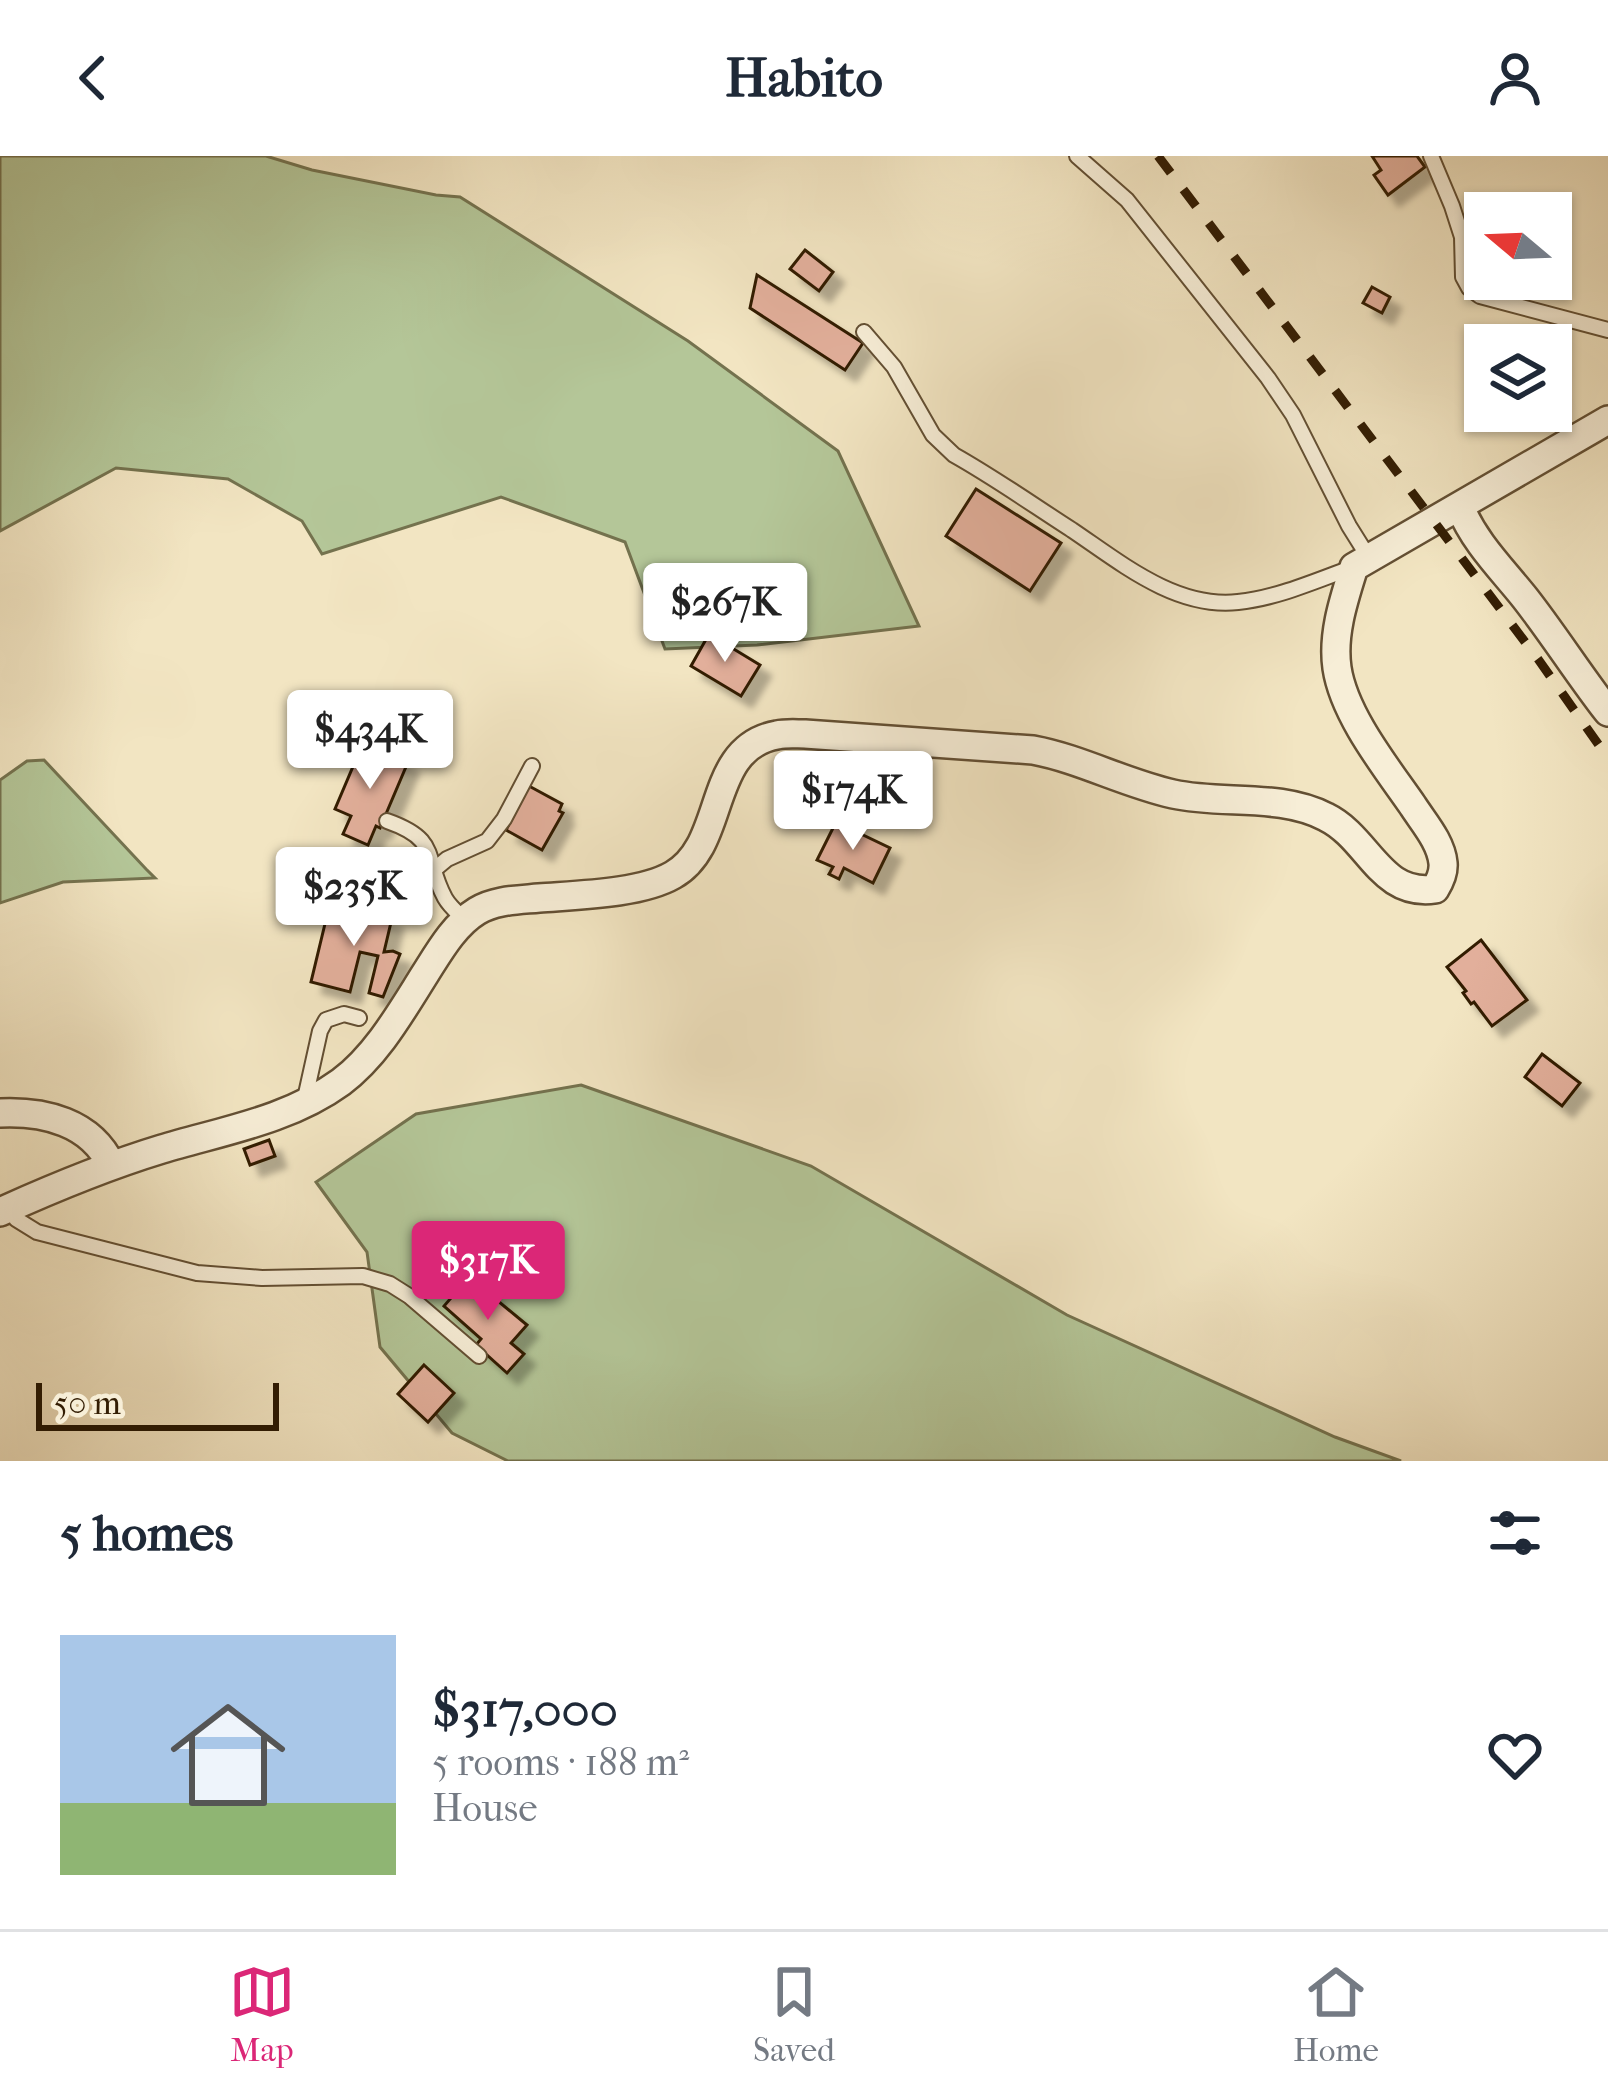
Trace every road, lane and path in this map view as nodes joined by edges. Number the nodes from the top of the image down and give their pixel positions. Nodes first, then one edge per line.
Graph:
1 (1077, 156) edge
2 (1431, 156) edge
3 (1608, 330) edge
4 (864, 332) dead end
5 (1608, 420) edge
6 (1460, 507) junction
7 (1361, 563) junction
8 (1608, 712) edge
9 (532, 766) dead end
10 (387, 821) dead end
11 (435, 869) junction
12 (466, 921) junction
13 (359, 1018) dead end
14 (304, 1104) junction
15 (0, 1113) edge
16 (111, 1165) junction
17 (5, 1210) edge
18 (479, 1356) dead end

1 - 7 lane
2 - 3 lane
4 - 7 lane
5 - 6 street
6 - 7 street
6 - 8 street
7 - 12 street
9 - 11 lane
10 - 11 lane
11 - 12 lane
12 - 14 street
13 - 14 lane
14 - 16 street
15 - 16 street
16 - 17 street
17 - 18 lane

